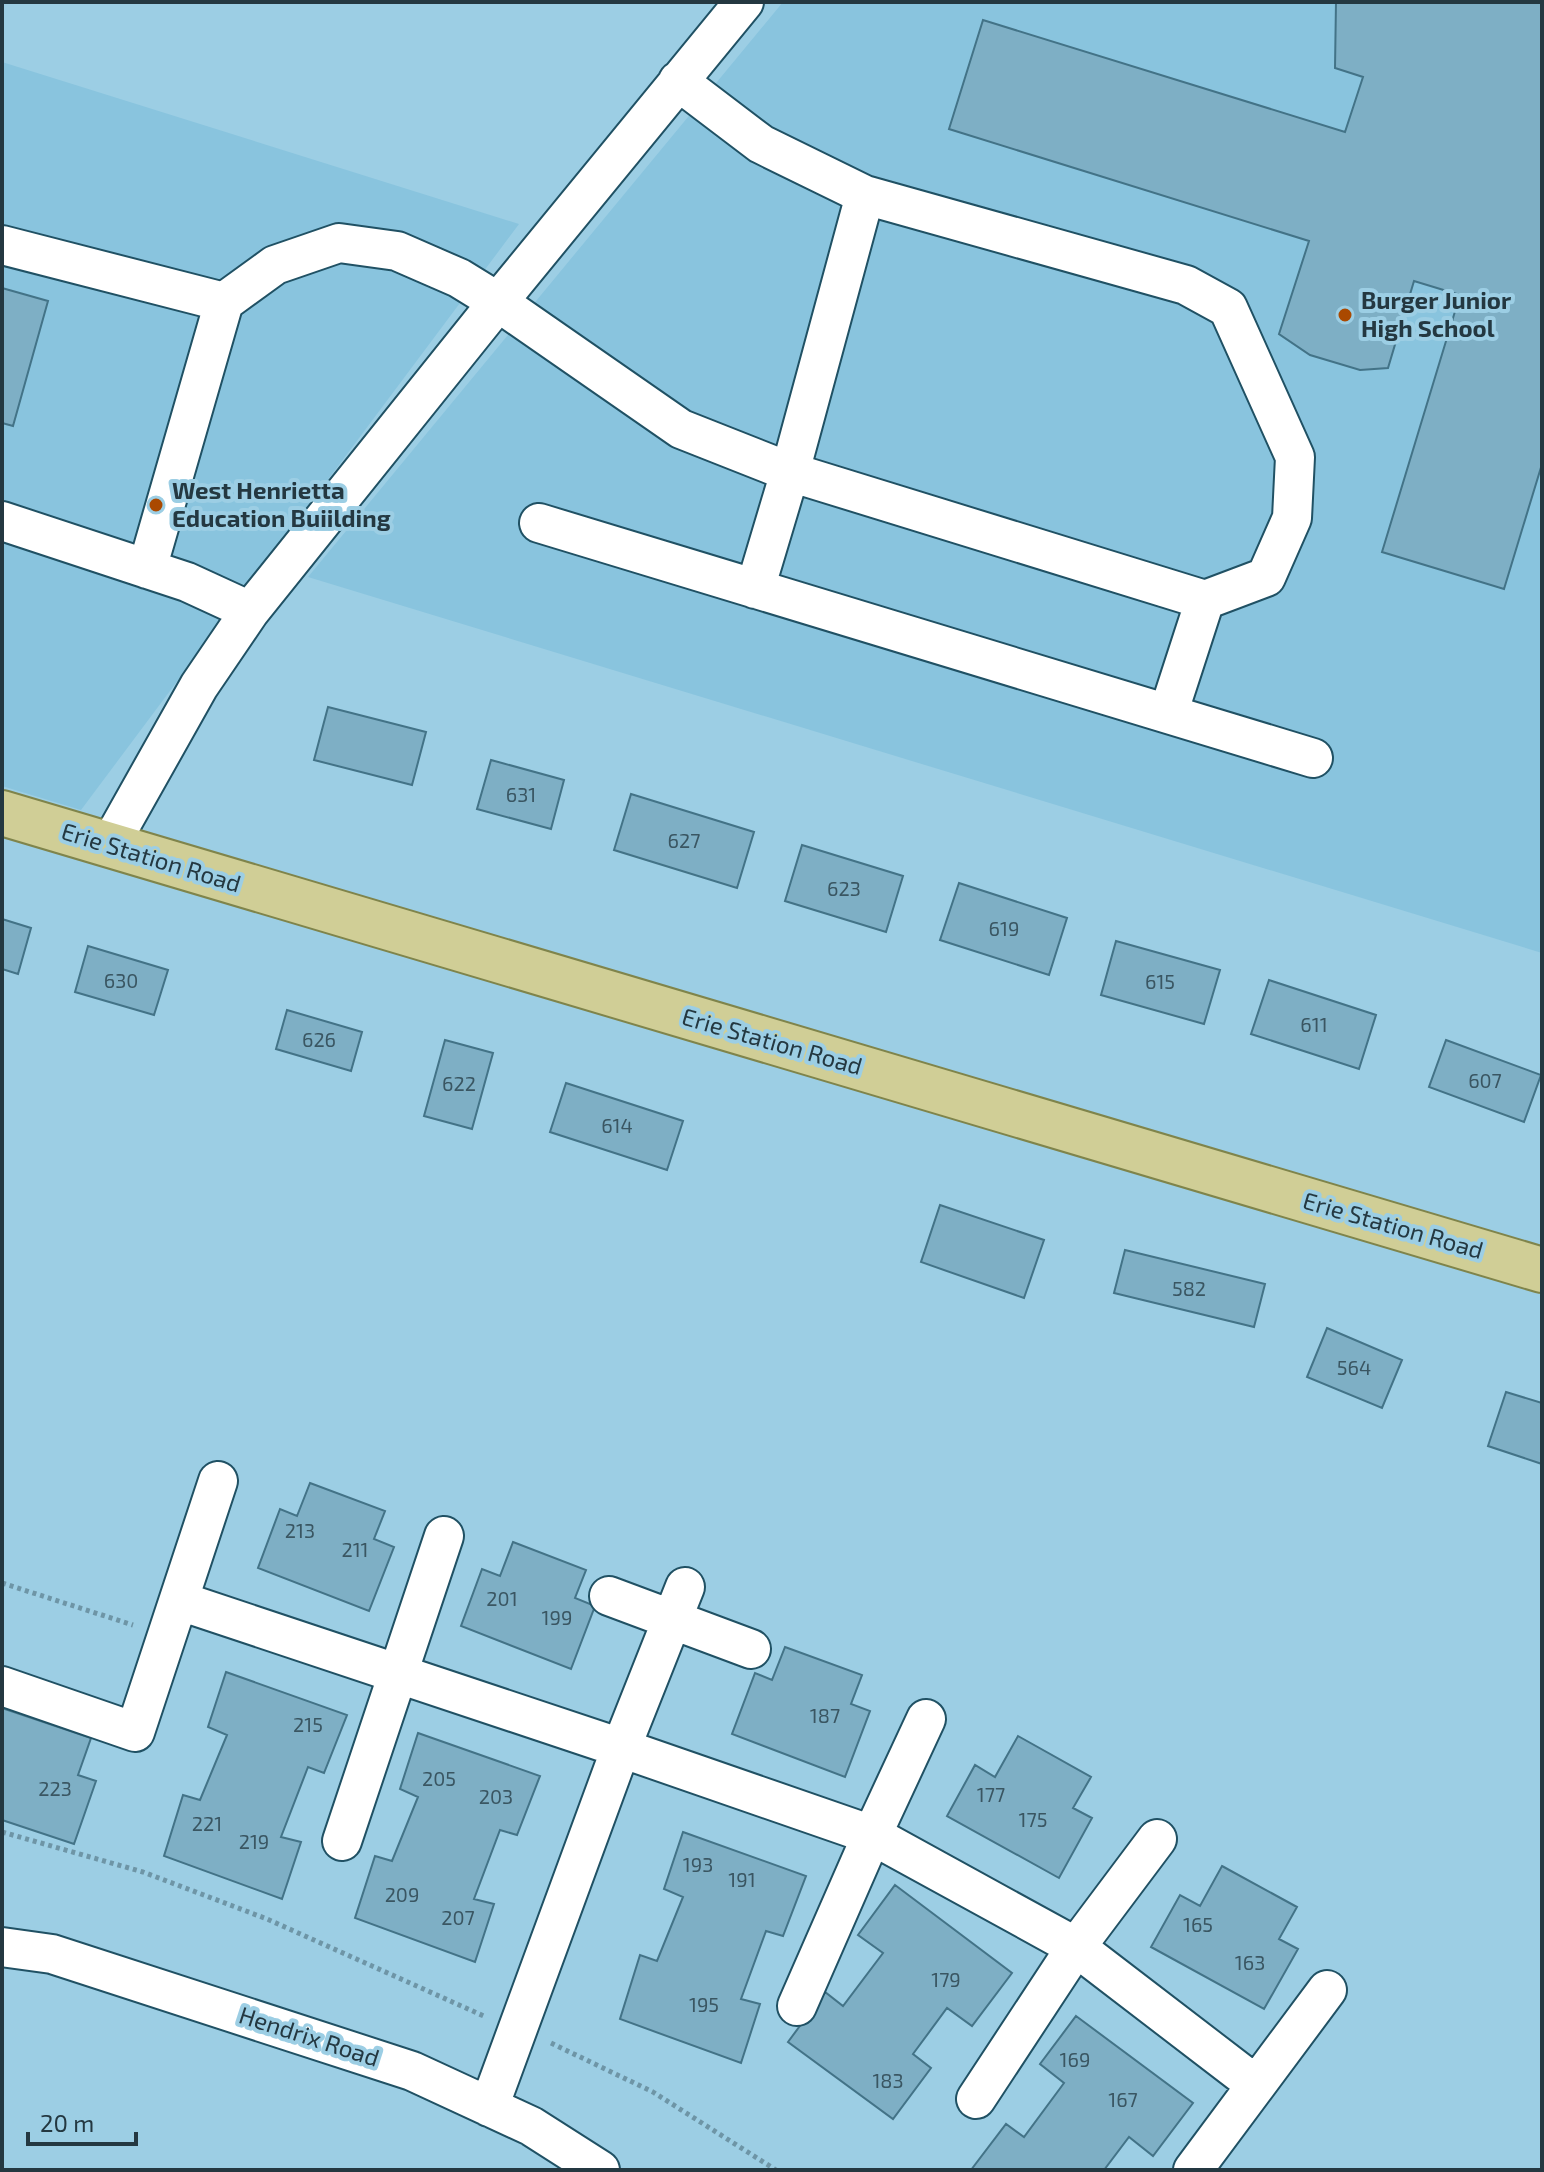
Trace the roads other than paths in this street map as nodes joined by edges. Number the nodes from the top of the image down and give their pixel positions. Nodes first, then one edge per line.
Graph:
1 (744, 2) edge
2 (678, 81) junction
3 (865, 195) junction
4 (2, 245) edge
5 (224, 302) junction
6 (498, 302) junction
7 (790, 472) junction
8 (2, 521) edge
9 (539, 523) dead end
10 (147, 569) junction
11 (755, 589) junction
12 (1205, 600) junction
13 (250, 611) junction
14 (1168, 714) junction
15 (1313, 758) dead end
16 (2, 813) edge
17 (109, 846) junction
18 (1542, 1270) edge
19 (218, 1481) dead end
20 (444, 1536) dead end
21 (609, 1596) dead end
22 (180, 1601) junction
23 (679, 1604) junction
24 (751, 1649) dead end
25 (399, 1674) junction
26 (2, 1686) edge
27 (926, 1719) dead end
28 (621, 1748) junction
29 (872, 1835) junction
30 (1157, 1839) dead end
31 (342, 1841) dead end
32 (2, 1947) edge
33 (1076, 1947) junction
34 (1327, 1990) dead end
35 (797, 2006) dead end
36 (1256, 2085) junction
37 (976, 2099) dead end
38 (489, 2107) junction
39 (592, 2167) edge
40 (1193, 2170) edge

1 - 2 street
2 - 3 street
2 - 6 street
3 - 7 street
3 - 12 street
4 - 5 street
5 - 6 street
5 - 10 street
6 - 7 street
6 - 13 street
7 - 11 street
7 - 12 street
8 - 10 street
9 - 11 street
10 - 13 street
11 - 14 street
12 - 14 street
13 - 17 street
14 - 15 street
16 - 17 main road, Erie Station Road
17 - 18 main road, Erie Station Road
19 - 22 street
20 - 25 street
21 - 23 street
22 - 25 street
22 - 26 street
23 - 24 street
23 - 28 street
25 - 28 street
25 - 31 street
27 - 29 street
28 - 29 street
28 - 38 street
29 - 33 street
29 - 35 street
30 - 33 street
32 - 38 street, Hendrix Road
33 - 36 street
33 - 37 street
34 - 36 street
36 - 40 street
38 - 39 street, Hendrix Road

